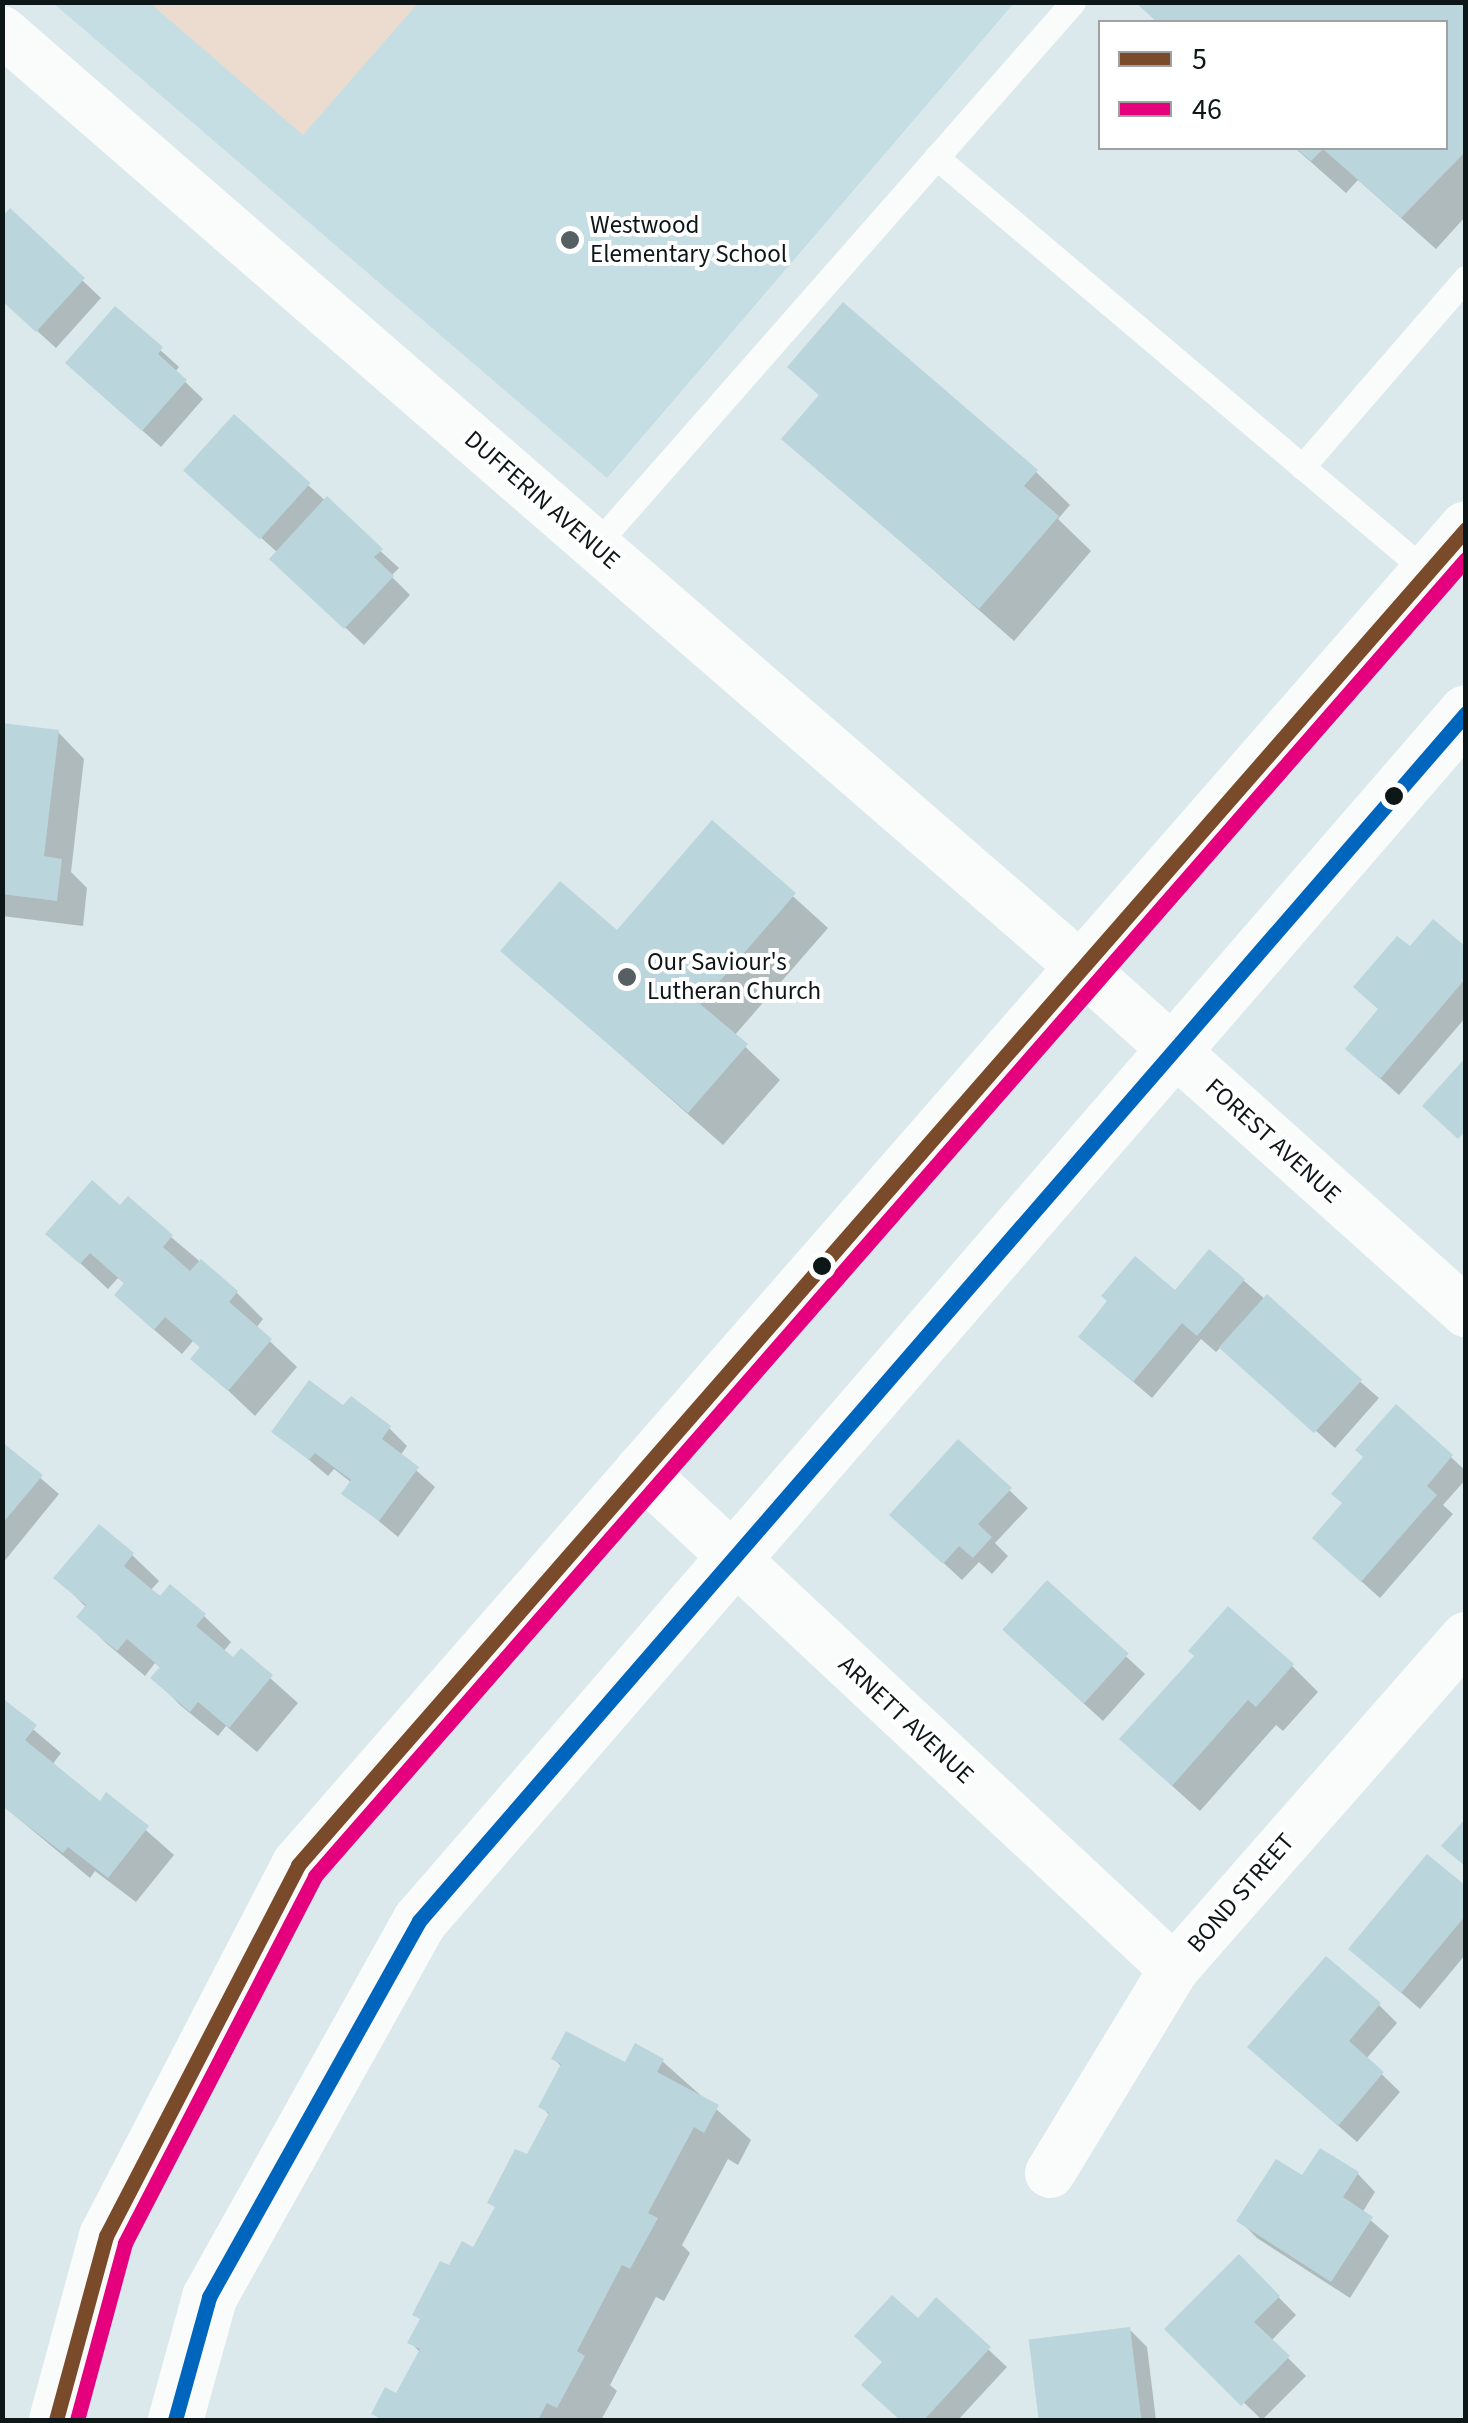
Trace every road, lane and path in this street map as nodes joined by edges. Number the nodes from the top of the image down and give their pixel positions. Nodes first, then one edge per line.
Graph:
1 (1073, 2) edge
2 (2, 32) edge
3 (936, 158) junction
4 (1466, 278) edge
5 (1302, 467) junction
6 (1466, 528) edge
7 (596, 546) junction
8 (1427, 572) junction
9 (1466, 712) edge
10 (1082, 968) junction
11 (1172, 1051) junction
12 (1466, 1312) edge
13 (640, 1470) junction
14 (732, 1558) junction
15 (1466, 1637) edge
16 (1174, 1969) junction
17 (1050, 2173) dead end
18 (56, 2420) edge
19 (175, 2420) edge

1 - 3 lane
2 - 7 street, DUFFERIN AVENUE
3 - 5 lane
3 - 7 lane
4 - 5 lane
5 - 8 lane
6 - 8 main road
7 - 10 street, DUFFERIN AVENUE
8 - 10 main road
9 - 11 main road
10 - 11 street, FOREST AVENUE
10 - 13 main road
11 - 12 street, FOREST AVENUE
11 - 14 main road
13 - 14 street, ARNETT AVENUE
13 - 18 main road
14 - 16 street, ARNETT AVENUE
14 - 19 main road
15 - 16 street, BOND STREET
16 - 17 street, BOND STREET

